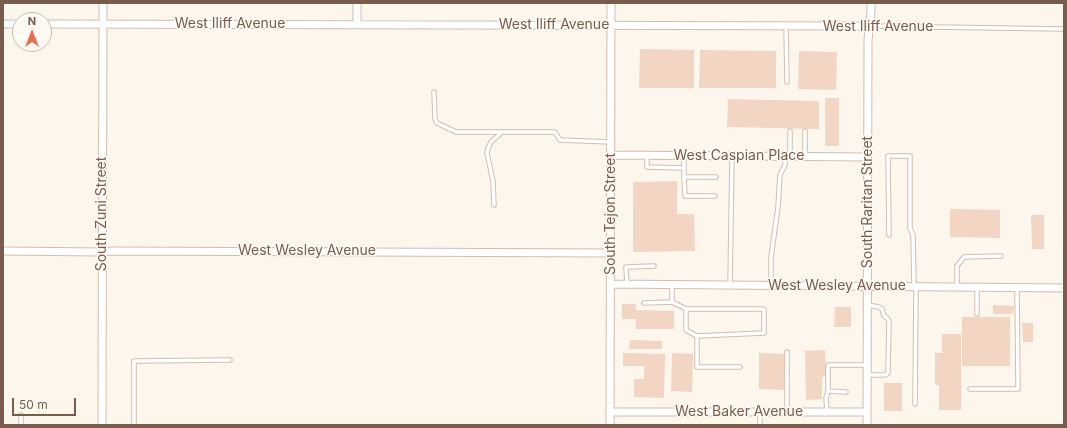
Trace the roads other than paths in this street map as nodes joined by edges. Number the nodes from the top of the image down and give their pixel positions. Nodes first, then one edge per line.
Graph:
1 (103, 3) edge
2 (357, 3) edge
3 (611, 3) edge
4 (871, 3) edge
5 (52, 24) edge
6 (103, 24) junction
7 (357, 24) junction
8 (611, 26) junction
9 (786, 26) junction
10 (869, 26) junction
11 (1064, 28) edge
12 (787, 82) dead end
13 (434, 92) dead end
14 (790, 131) dead end
15 (805, 131) dead end
16 (502, 132) junction
17 (611, 142) junction
18 (611, 155) junction
19 (646, 156) junction
20 (684, 156) junction
21 (732, 156) junction
22 (787, 156) junction
23 (805, 156) junction
24 (868, 156) junction
25 (684, 168) junction
26 (684, 177) junction
27 (716, 177) dead end
28 (714, 196) dead end
29 (494, 205) dead end
30 (889, 235) dead end
31 (3, 252) edge
32 (102, 252) junction
33 (611, 252) junction
34 (1001, 256) dead end
35 (654, 266) dead end
36 (610, 284) junction
37 (627, 284) junction
38 (672, 284) junction
39 (730, 285) junction
40 (771, 285) junction
41 (868, 286) junction
42 (915, 286) junction
43 (957, 287) junction
44 (977, 287) junction
45 (1017, 287) junction
46 (1064, 288) edge
47 (644, 302) dead end
48 (672, 302) junction
49 (868, 306) junction
50 (686, 309) junction
51 (977, 314) dead end
52 (697, 336) junction
53 (787, 352) dead end
54 (230, 360) dead end
55 (867, 365) junction
56 (740, 367) dead end
57 (867, 375) junction
58 (970, 388) dead end
59 (828, 392) junction
60 (846, 392) dead end
61 (915, 404) dead end
62 (610, 412) junction
63 (760, 412) junction
64 (786, 412) junction
65 (827, 412) junction
66 (867, 412) junction
67 (21, 415) dead end
68 (21, 425) edge
69 (102, 425) edge
70 (134, 425) edge
71 (610, 425) edge
72 (760, 425) edge
73 (867, 425) edge

1 - 6 street, South Zuni Street
2 - 7 street
3 - 8 street, South Tejon Street
4 - 10 street, South Raritan Street
5 - 6 street, West Iliff Avenue
6 - 7 street, West Iliff Avenue
6 - 32 street, South Zuni Street
7 - 8 street, West Iliff Avenue
8 - 9 street, West Iliff Avenue
8 - 17 street, South Tejon Street
9 - 10 street, West Iliff Avenue
9 - 12 lane
10 - 11 lane, West Iliff Avenue
10 - 24 street, South Raritan Street
13 - 16 lane
14 - 22 lane
15 - 23 lane
16 - 17 lane
16 - 29 lane
17 - 18 street, South Tejon Street
18 - 19 street, West Caspian Place
18 - 33 street, South Tejon Street
19 - 20 street, West Caspian Place
19 - 25 lane
20 - 21 street, West Caspian Place
20 - 25 lane
21 - 22 street, West Caspian Place
21 - 39 lane
22 - 23 street, West Caspian Place
22 - 40 lane
23 - 24 street, West Caspian Place
24 - 41 street, South Raritan Street
25 - 26 lane
26 - 27 lane
26 - 28 lane
30 - 42 lane
31 - 32 street, West Wesley Avenue
32 - 33 street, West Wesley Avenue
32 - 69 street, South Zuni Street
33 - 36 street, South Tejon Street
34 - 43 lane
35 - 37 lane
36 - 37 street, West Wesley Avenue
36 - 62 street, South Tejon Street
37 - 38 street, West Wesley Avenue
38 - 39 street, West Wesley Avenue
38 - 48 lane
39 - 40 street, West Wesley Avenue
40 - 41 street, West Wesley Avenue
41 - 42 street, West Wesley Avenue
41 - 49 street, South Raritan Street
42 - 43 street, West Wesley Avenue
42 - 61 lane
43 - 44 street, West Wesley Avenue
44 - 45 street, West Wesley Avenue
44 - 51 lane
45 - 46 street, West Wesley Avenue
45 - 58 lane
47 - 48 lane
48 - 50 lane
49 - 55 street, South Raritan Street
49 - 57 lane
50 - 52 lane
50 - 52 lane
52 - 56 lane
53 - 64 lane
54 - 70 lane
55 - 57 street, South Raritan Street
55 - 59 lane
57 - 66 street, South Raritan Street
59 - 60 lane
59 - 65 lane
62 - 63 street, West Baker Avenue
62 - 71 street, South Tejon Street
63 - 64 street, West Baker Avenue
63 - 72 lane
64 - 65 street, West Baker Avenue
65 - 66 street, West Baker Avenue
66 - 73 street, South Raritan Street
67 - 68 lane

